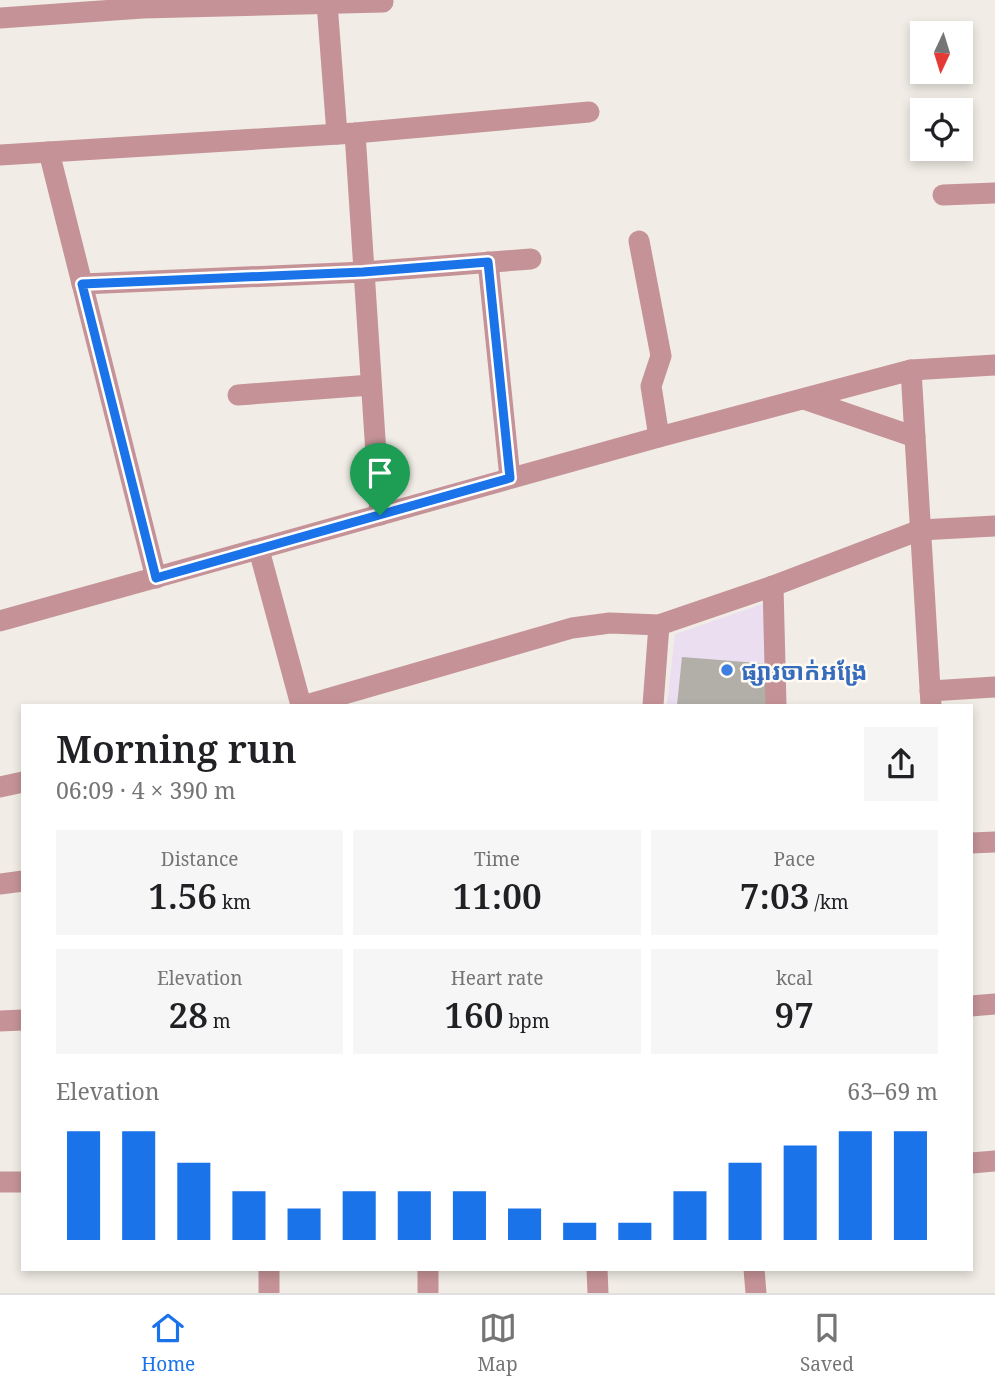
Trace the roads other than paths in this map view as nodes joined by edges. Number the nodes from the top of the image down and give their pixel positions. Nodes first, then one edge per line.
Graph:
1 (383, 2) dead end
2 (327, 3) junction
3 (0, 18) edge
4 (589, 112) dead end
5 (346, 133) junction
6 (48, 152) junction
7 (0, 155) edge
8 (995, 193) edge
9 (943, 195) dead end
10 (639, 241) dead end
11 (531, 259) dead end
12 (488, 262) junction
13 (363, 272) junction
14 (82, 284) junction
15 (995, 365) edge
16 (911, 370) junction
17 (371, 385) junction
18 (238, 395) dead end
19 (804, 398) junction
20 (659, 437) junction
21 (915, 437) junction
22 (510, 478) junction
23 (380, 515) junction
24 (995, 526) edge
25 (920, 530) junction
26 (259, 550) junction
27 (156, 578) junction
28 (773, 586) junction
29 (1, 615) edge
30 (659, 625) junction
31 (995, 687) edge
32 (930, 698) edge
33 (304, 704) edge
34 (307, 704) edge
35 (653, 704) edge
36 (776, 704) edge
37 (21, 782) edge
38 (0, 787) edge
39 (995, 842) edge
40 (973, 843) edge
41 (21, 881) edge
42 (0, 884) edge
43 (995, 1004) edge
44 (973, 1006) edge
45 (21, 1020) edge
46 (0, 1021) edge
47 (995, 1161) edge
48 (973, 1163) edge
49 (0, 1182) edge
50 (21, 1182) edge
51 (269, 1271) edge
52 (428, 1271) edge
53 (597, 1271) edge
54 (754, 1271) edge
55 (269, 1293) edge
56 (428, 1293) edge
57 (598, 1293) edge
58 (756, 1293) edge

1 - 2 street
2 - 3 street
2 - 5 street
4 - 5 street
5 - 6 street
5 - 13 street
6 - 7 street
6 - 14 street
8 - 9 street
10 - 20 street
11 - 12 street
12 - 13 street
12 - 22 street
13 - 14 street
13 - 17 street
14 - 27 street
15 - 16 street
16 - 19 street
16 - 21 street
17 - 18 street
17 - 23 street
19 - 20 street
19 - 21 street
20 - 22 street
21 - 25 street
22 - 23 street
23 - 26 street
24 - 25 street
25 - 28 street
25 - 32 street
26 - 27 street
26 - 33 street
27 - 29 street
28 - 30 street
28 - 36 street
30 - 34 street
30 - 35 street
31 - 32 street
37 - 38 street
39 - 40 street
41 - 42 street
43 - 44 street
45 - 46 street
47 - 48 street
49 - 50 street
51 - 55 street
52 - 56 street
53 - 57 street
54 - 58 street

